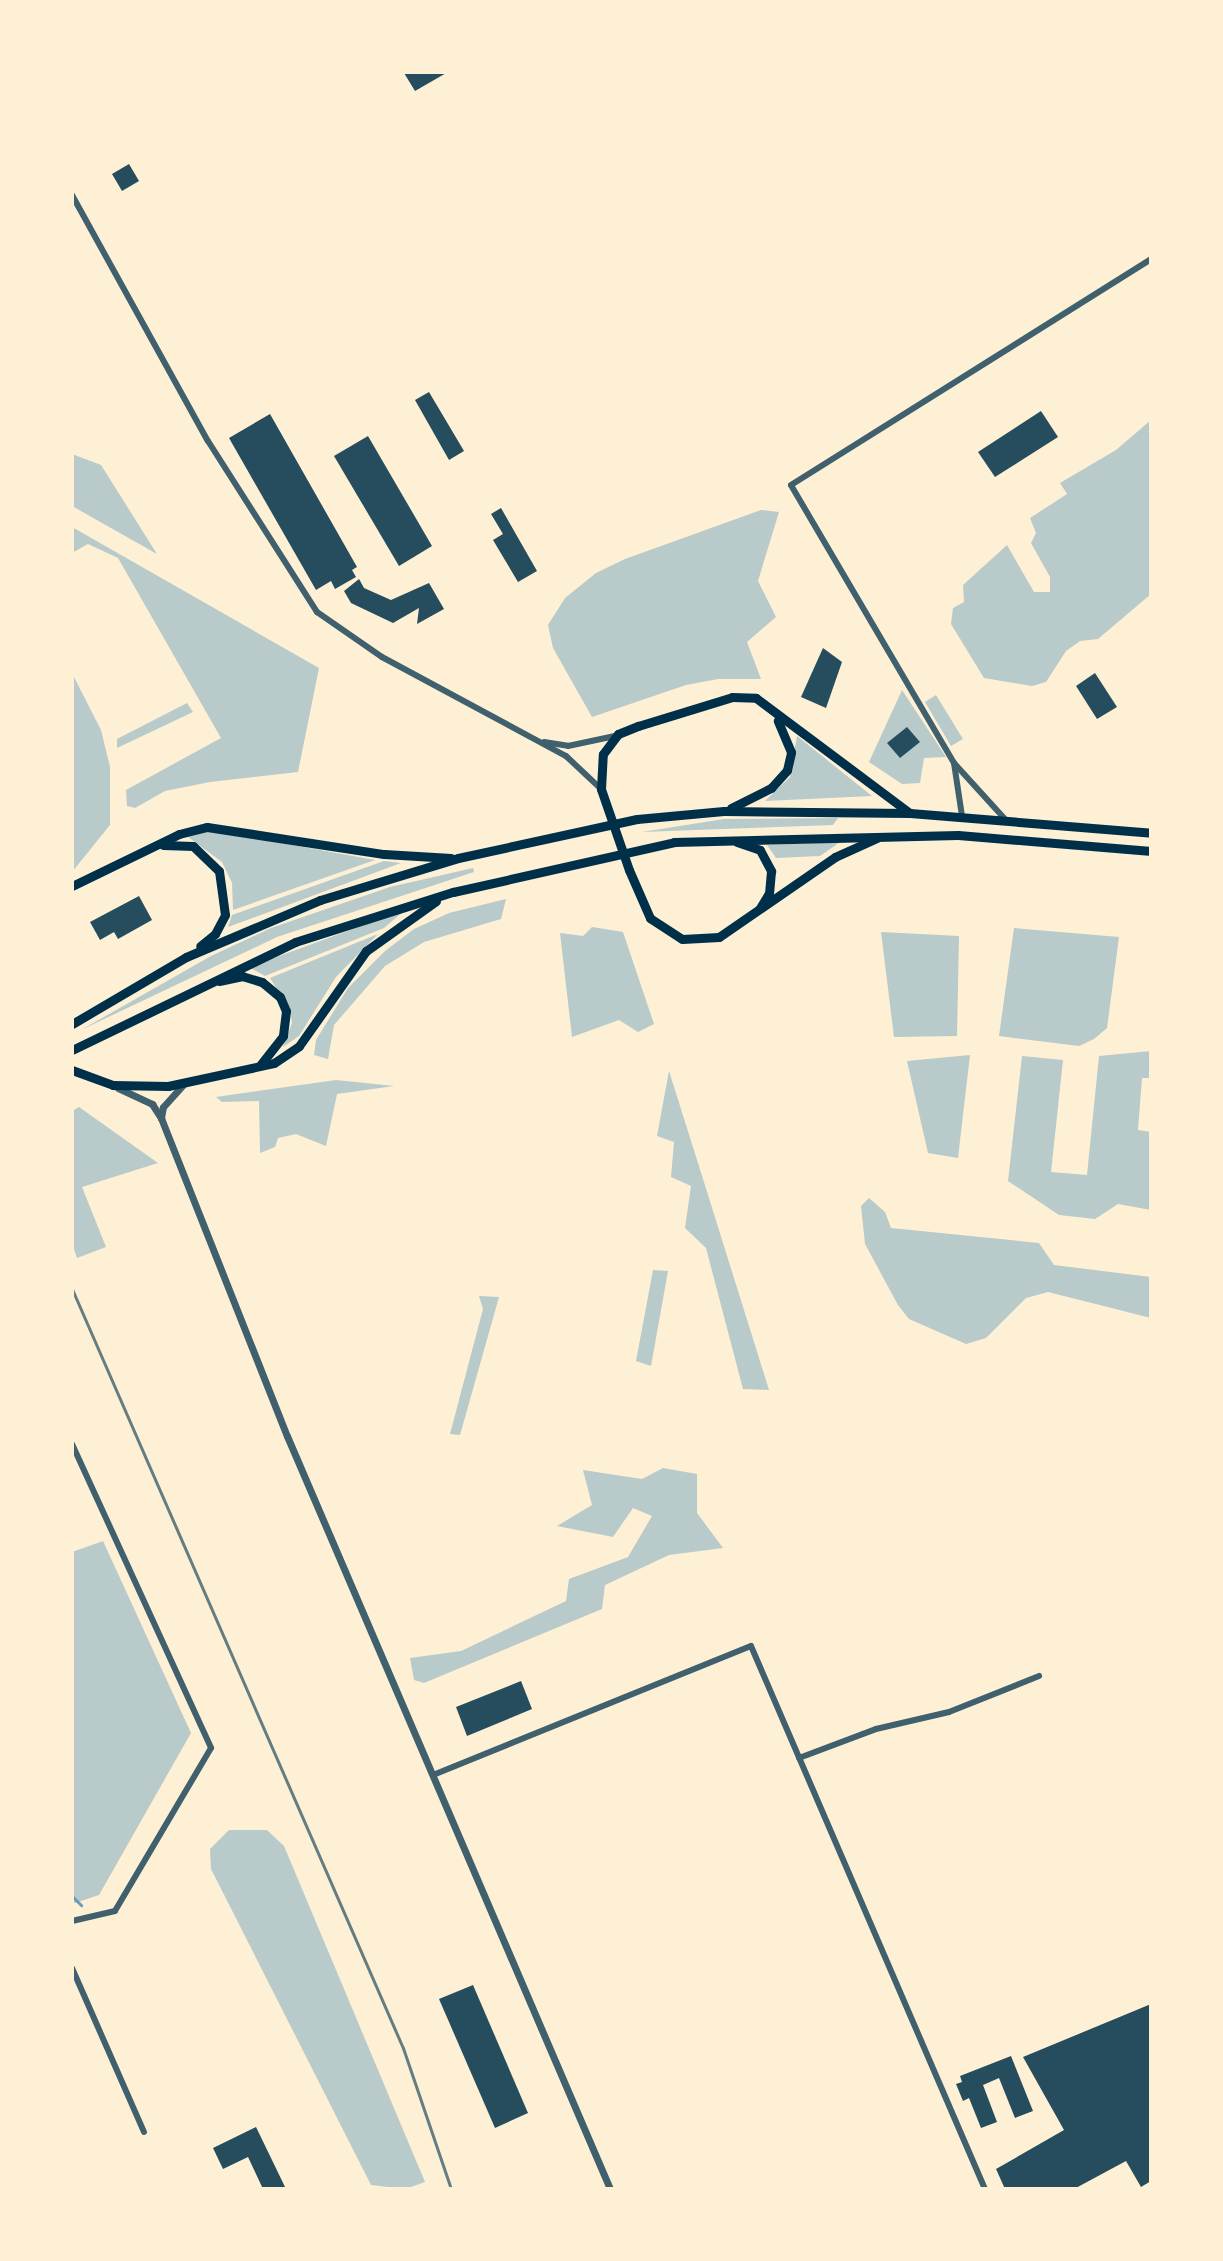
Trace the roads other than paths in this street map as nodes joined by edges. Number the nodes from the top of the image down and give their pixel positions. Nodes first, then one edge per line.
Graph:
1 (72, 195) edge
2 (1151, 259) edge
3 (771, 711) junction
4 (618, 734) junction
5 (539, 741) junction
6 (954, 763) junction
7 (601, 789) junction
8 (724, 811) junction
9 (910, 813) junction
10 (962, 816) junction
11 (1004, 818) junction
12 (1151, 833) edge
13 (884, 835) junction
14 (710, 839) junction
15 (156, 846) junction
16 (1151, 851) edge
17 (458, 858) junction
18 (72, 886) edge
19 (453, 892) junction
20 (757, 913) junction
21 (186, 957) junction
22 (204, 984) junction
23 (73, 1024) edge
24 (72, 1050) edge
25 (72, 1070) edge
26 (252, 1070) junction
27 (188, 1082) junction
28 (113, 1085) junction
29 (161, 1118) junction
30 (72, 1444) edge
31 (1039, 1676) dead end
32 (799, 1758) junction
33 (433, 1775) junction
34 (72, 1921) edge
35 (72, 1968) edge
36 (144, 2132) dead end
37 (610, 2189) edge
38 (985, 2189) edge

1 - 5 street
2 - 6 street
3 - 4 main road
3 - 8 main road
3 - 9 main road
4 - 5 street
4 - 7 main road
5 - 7 street
6 - 10 street
6 - 11 street
7 - 20 main road
8 - 9 main road
8 - 17 main road
9 - 10 main road
10 - 11 main road
11 - 12 main road
13 - 14 main road
13 - 16 main road
13 - 20 main road
14 - 19 main road
14 - 20 main road
15 - 17 main road
15 - 18 main road
15 - 21 main road
17 - 21 main road
19 - 22 main road
19 - 26 main road
21 - 23 main road
22 - 24 main road
22 - 26 main road
25 - 28 main road
26 - 27 main road
27 - 28 main road
27 - 29 street
28 - 29 street
29 - 33 street
30 - 34 street
31 - 32 street
32 - 33 street
32 - 38 street
33 - 37 street
35 - 36 street

